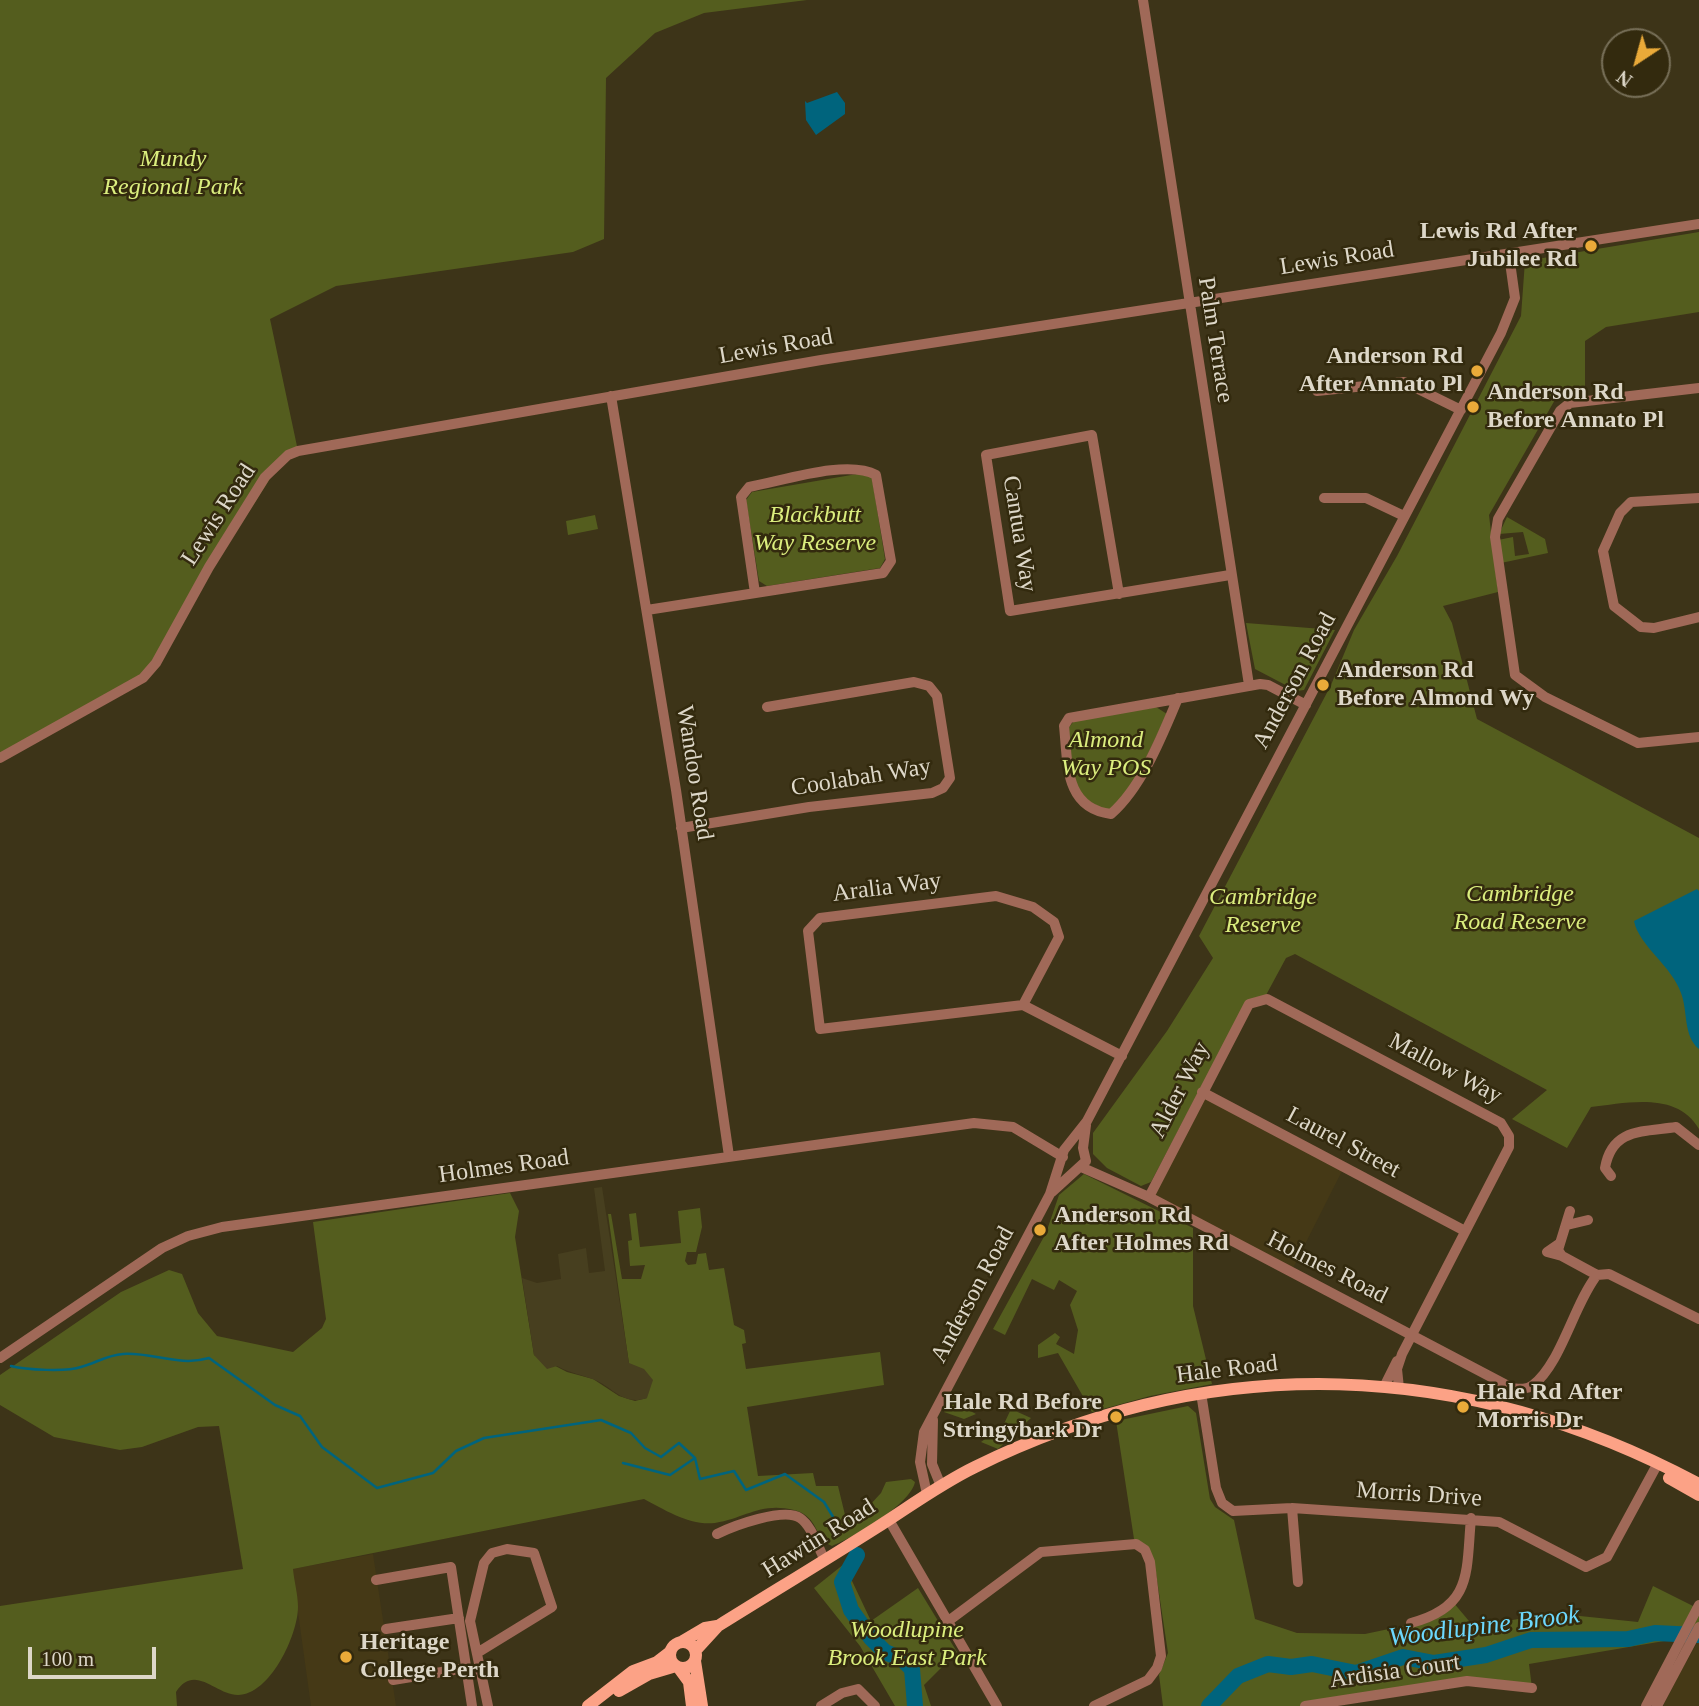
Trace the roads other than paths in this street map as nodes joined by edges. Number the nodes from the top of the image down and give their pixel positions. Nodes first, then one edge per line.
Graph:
1 (1143, 0) edge
2 (1699, 224) edge
3 (1509, 255) junction
4 (1188, 304) junction
5 (1699, 388) edge
6 (1317, 391) dead end
7 (611, 396) junction
8 (1461, 410) junction
9 (1324, 498) dead end
10 (1699, 498) edge
11 (1404, 516) junction
12 (1230, 575) junction
13 (755, 593) junction
14 (1119, 594) junction
15 (647, 610) junction
16 (1699, 617) edge
17 (1249, 685) junction
18 (1178, 698) junction
19 (1306, 705) junction
20 (767, 707) dead end
21 (1699, 737) edge
22 (0, 758) edge
23 (681, 828) junction
24 (1249, 1004) joint
25 (1023, 1005) junction
26 (1122, 1056) junction
27 (1202, 1092) junction
28 (1087, 1121) junction
29 (1699, 1145) edge
30 (1066, 1152) junction
31 (1085, 1152) junction
32 (729, 1156) junction
33 (1080, 1168) junction
34 (1611, 1176) dead end
35 (1112, 1179) junction
36 (1050, 1194) junction
37 (1149, 1197) junction
38 (1570, 1211) dead end
39 (1588, 1220) dead end
40 (1567, 1225) junction
41 (1465, 1231) junction
42 (1597, 1275) junction
43 (1699, 1319) edge
44 (1411, 1335) junction
45 (1402, 1354) junction
46 (0, 1358) edge
47 (1385, 1385) junction
48 (1399, 1388) junction
49 (1201, 1393) junction
50 (933, 1416) junction
51 (1656, 1466) junction
52 (1699, 1484) edge
53 (941, 1486) junction
54 (927, 1494) junction
55 (1699, 1495) edge
56 (1292, 1508) junction
57 (1471, 1518) junction
58 (889, 1520) junction
59 (717, 1534) dead end
60 (825, 1560) junction
61 (376, 1580) dead end
62 (1298, 1581) dead end
63 (1699, 1605) edge
64 (459, 1618) junction
65 (947, 1622) junction
66 (1411, 1623) dead end
67 (718, 1626) junction
68 (1699, 1627) edge
69 (386, 1629) dead end
70 (683, 1641) junction
71 (670, 1652) junction
72 (477, 1653) junction
73 (696, 1656) junction
74 (677, 1666) junction
75 (466, 1668) junction
76 (393, 1680) dead end
77 (1531, 1688) dead end
78 (1393, 1693) junction
79 (600, 1698) junction
80 (472, 1706) edge
81 (488, 1706) edge
82 (588, 1706) edge
83 (692, 1706) edge
84 (702, 1706) edge
85 (821, 1706) edge
86 (875, 1706) edge
87 (997, 1706) edge
88 (1094, 1706) edge
89 (1305, 1706) edge
90 (1395, 1706) edge
91 (1646, 1706) edge
92 (1657, 1706) edge

1 - 4 street, Palm Terrace
2 - 3 street, Lewis Road
3 - 4 street, Lewis Road
3 - 8 street, Anderson Road
4 - 7 street, Lewis Road
4 - 12 street, Palm Terrace
5 - 21 street
6 - 8 street
7 - 15 street, Wandoo Road
7 - 22 street, Lewis Road
8 - 11 street, Anderson Road
9 - 11 street
10 - 16 street
11 - 19 street, Anderson Road
12 - 14 street, Cantua Way
12 - 17 street, Palm Terrace
13 - 13 street
13 - 15 street
14 - 14 street, Cantua Way
15 - 23 street, Wandoo Road
17 - 18 street
17 - 19 street
18 - 18 street
19 - 26 street, Anderson Road
20 - 23 street, Coolabah Way
23 - 32 street, Wandoo Road
24 - 27 street, Alder Way
24 - 41 street, Mallow Way
25 - 25 street, Aralia Way
25 - 26 street
26 - 28 street, Anderson Road
27 - 37 street, Alder Way
27 - 41 street, Laurel Street
28 - 30 street, Anderson Road
28 - 31 street, Anderson Road
29 - 34 street
30 - 31 street
30 - 32 street, Holmes Road
30 - 33 street
30 - 36 street, Anderson Road
31 - 33 street, Anderson Road
31 - 35 street, Holmes Road
32 - 46 street, Holmes Road
33 - 35 street, Holmes Road
33 - 36 street, Anderson Road
35 - 37 street, Holmes Road
36 - 50 street, Anderson Road
37 - 44 street, Holmes Road
38 - 40 street
39 - 40 street
40 - 42 street
41 - 44 street, Mallow Way
42 - 43 street
42 - 44 street, Holmes Road
44 - 45 street, Mallow Way
45 - 47 street, Mallow Way
45 - 48 street, Mallow Way
47 - 48 main road, Hale Road
47 - 49 main road, Hale Road
48 - 51 main road, Hale Road
49 - 53 main road, Hale Road
49 - 56 street, Morris Drive
50 - 53 street, Anderson Road
50 - 54 street, Anderson Road
51 - 52 main road, Hale Road
51 - 55 main road, Hale Road
51 - 57 street, Morris Drive
53 - 54 main road, Hawtin Road
54 - 58 main road, Hawtin Road
56 - 57 street, Morris Drive
56 - 62 street
57 - 66 street
58 - 60 main road, Hawtin Road
58 - 65 street
59 - 60 street
60 - 67 main road, Hawtin Road
61 - 64 street
63 - 91 street
64 - 69 street
64 - 75 street
65 - 87 street
65 - 88 street
67 - 70 main road, Hawtin Road
67 - 73 main road, Hawtin Road
68 - 92 street
70 - 71 main road
70 - 73 main road
71 - 74 main road
71 - 79 main road
72 - 72 street
72 - 81 street
73 - 74 main road
73 - 84 main road
74 - 79 main road
74 - 83 main road
75 - 76 street
75 - 80 street
77 - 78 street, Ardisia Court
78 - 89 street, Ardisia Court
78 - 90 street
79 - 82 main road
85 - 86 street

